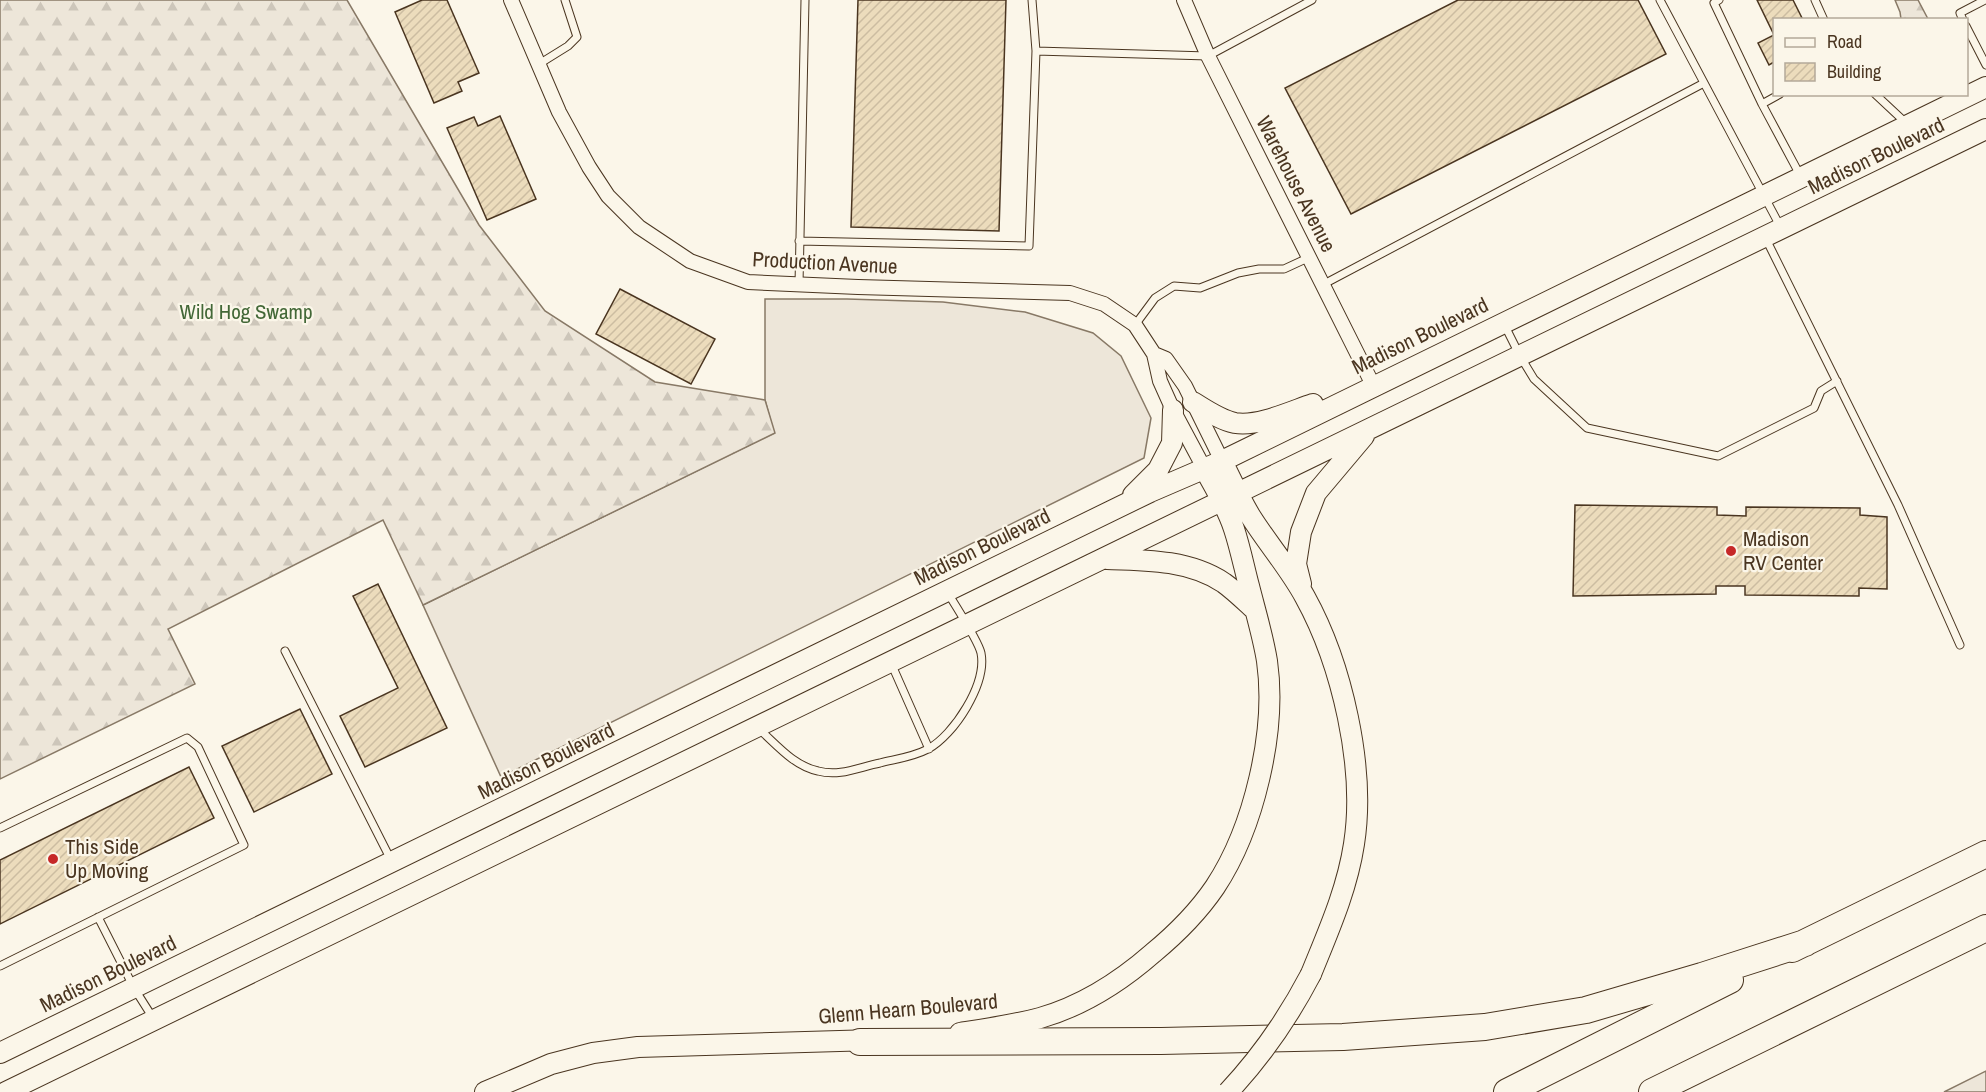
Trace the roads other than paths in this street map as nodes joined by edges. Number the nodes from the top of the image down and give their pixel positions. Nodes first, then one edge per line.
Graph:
1 (511, 0) edge
2 (565, 0) edge
3 (805, 0) edge
4 (1032, 0) edge
5 (1184, 0) edge
6 (1312, 0) edge
7 (1660, 0) edge
8 (1719, 0) edge
9 (1815, 0) edge
10 (1985, 0) edge
11 (1823, 18) edge
12 (1962, 18) edge
13 (1968, 30) edge
14 (1036, 51) junction
15 (1208, 56) junction
16 (539, 64) junction
17 (1986, 65) edge
18 (1704, 83) junction
19 (1986, 87) edge
20 (1776, 96) edge
21 (1877, 96) edge
22 (1968, 96) edge
23 (1968, 96) edge
24 (1762, 104) junction
25 (1909, 125) junction
26 (1986, 129) edge
27 (1801, 178) junction
28 (1764, 195) junction
29 (1773, 233) junction
30 (799, 241) junction
31 (1311, 257) junction
32 (799, 284) junction
33 (1324, 284) junction
34 (1503, 322) junction
35 (1136, 325) junction
36 (1154, 354) junction
37 (1520, 356) junction
38 (1837, 381) junction
39 (1373, 385) junction
40 (1193, 402) junction
41 (1173, 410) junction
42 (1370, 429) junction
43 (1213, 464) junction
44 (1231, 497) junction
45 (1122, 506) junction
46 (1104, 558) junction
47 (947, 591) junction
48 (1304, 595) junction
49 (1256, 610) junction
50 (967, 625) junction
51 (1960, 645) dead end
52 (285, 651) dead end
53 (890, 663) junction
54 (758, 727) junction
55 (929, 748) junction
56 (0, 828) edge
57 (1986, 854) edge
58 (393, 862) junction
59 (98, 917) junction
60 (1986, 928) edge
61 (1805, 942) junction
62 (0, 966) edge
63 (134, 988) junction
64 (155, 1020) junction
65 (860, 1042) junction
66 (0, 1053) edge
67 (6, 1092) edge
68 (485, 1092) edge
69 (1228, 1092) edge
70 (1507, 1092) edge
71 (1652, 1092) edge

1 - 16 street, Production Avenue
2 - 16 lane
3 - 30 lane
4 - 14 lane
5 - 15 street, Warehouse Avenue
6 - 15 lane
7 - 18 lane
8 - 24 lane
9 - 11 lane
10 - 12 lane
13 - 17 lane
14 - 15 lane
14 - 30 lane
15 - 31 street, Warehouse Avenue
16 - 32 street, Production Avenue
18 - 28 lane
18 - 33 lane
19 - 22 main road, Madison Boulevard
20 - 24 lane
21 - 25 lane
23 - 25 main road, Madison Boulevard
24 - 27 lane
25 - 27 main road, Madison Boulevard
26 - 29 main road, Madison Boulevard
27 - 28 main road, Madison Boulevard
28 - 29 lane
28 - 34 main road, Madison Boulevard
29 - 37 main road, Madison Boulevard
29 - 38 lane
30 - 32 lane
31 - 33 street, Warehouse Avenue
31 - 35 lane
32 - 35 street, Production Avenue
33 - 39 street, Warehouse Avenue
34 - 37 lane
34 - 39 main road, Madison Boulevard
35 - 36 street, Production Avenue
36 - 40 street, Production Avenue
36 - 41 street, Production Avenue
37 - 38 lane
37 - 42 main road, Madison Boulevard
38 - 51 lane
39 - 40 main road
39 - 43 main road, Madison Boulevard
40 - 43 street, Production Avenue
41 - 43 street, Production Avenue
41 - 45 main road
42 - 44 main road, Madison Boulevard
42 - 48 main road
43 - 44 main road, Glenn Hearn Boulevard
43 - 45 main road, Madison Boulevard
44 - 46 main road, Madison Boulevard
44 - 48 main road, Glenn Hearn Boulevard
44 - 49 main road, Glenn Hearn Boulevard
45 - 47 main road, Madison Boulevard
46 - 49 main road
46 - 50 main road, Madison Boulevard
47 - 50 lane
47 - 58 main road, Madison Boulevard
48 - 69 main road, Glenn Hearn Boulevard, bridge
49 - 65 main road, Glenn Hearn Boulevard
50 - 53 main road, Madison Boulevard
50 - 55 lane
52 - 58 lane
53 - 54 main road, Madison Boulevard
53 - 55 lane
54 - 55 lane
54 - 64 main road, Madison Boulevard
56 - 59 lane
57 - 61 highway
58 - 63 main road, Madison Boulevard
59 - 62 lane
59 - 63 lane
60 - 71 highway
61 - 65 highway
61 - 70 highway
63 - 64 lane
63 - 66 main road, Madison Boulevard
64 - 67 main road, Madison Boulevard
65 - 68 main road, Glenn Hearn Boulevard

